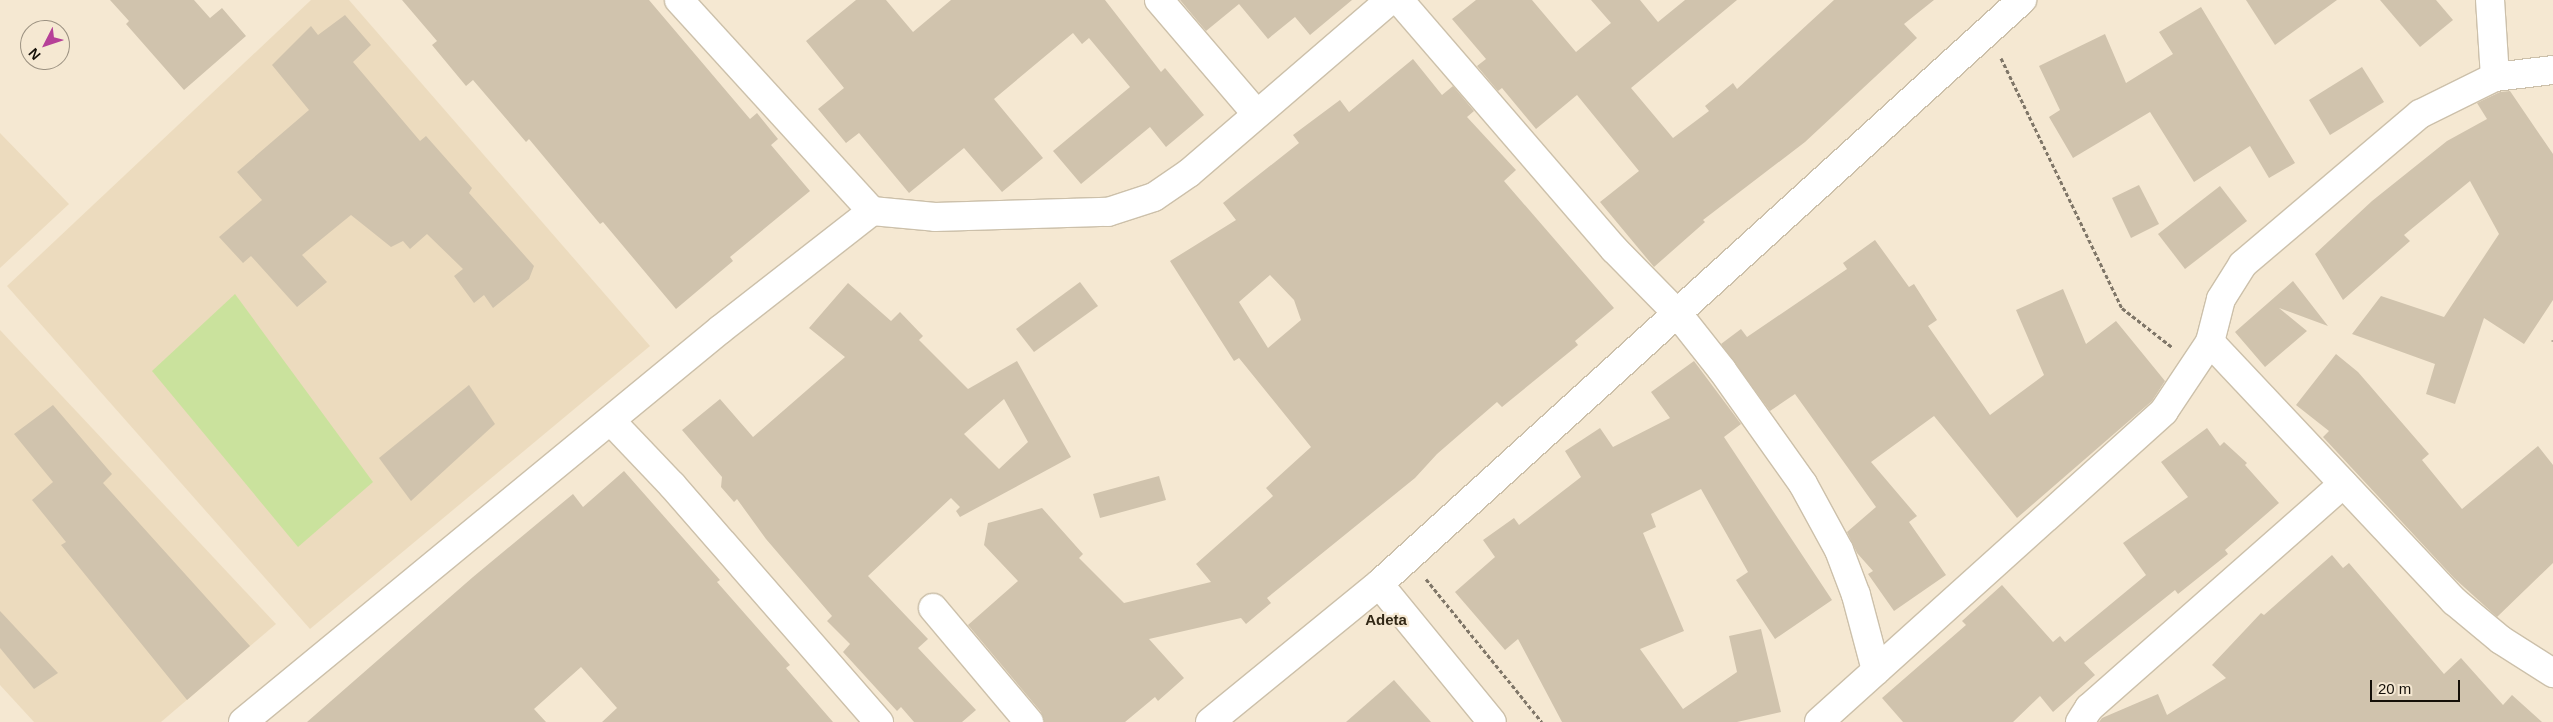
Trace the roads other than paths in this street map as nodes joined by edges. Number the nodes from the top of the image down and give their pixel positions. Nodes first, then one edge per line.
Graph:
1 (679, 0) edge
2 (1159, 0) edge
3 (2022, 0) edge
4 (2490, 0) edge
5 (1389, 1) edge
6 (2553, 70) edge
7 (2496, 77) junction
8 (1250, 118) junction
9 (872, 211) junction
10 (1677, 313) junction
11 (2210, 342) junction
12 (611, 421) junction
13 (2344, 484) junction
14 (1379, 584) junction
15 (933, 608) dead end
16 (1876, 670) junction
17 (2553, 672) edge
18 (244, 722) edge
19 (879, 722) edge
20 (1030, 722) edge
21 (1210, 722) edge
22 (1492, 722) edge
23 (1819, 722) edge
24 (2080, 722) edge

1 - 9 street
2 - 8 street
3 - 10 street
4 - 7 street
5 - 8 street
5 - 10 street
6 - 7 street
7 - 11 street
8 - 9 street
9 - 12 street
10 - 14 street
10 - 16 street
11 - 13 street
11 - 16 street
12 - 18 street
12 - 19 street
13 - 17 street
13 - 24 street
14 - 21 street
14 - 22 street
15 - 20 street
16 - 23 street

